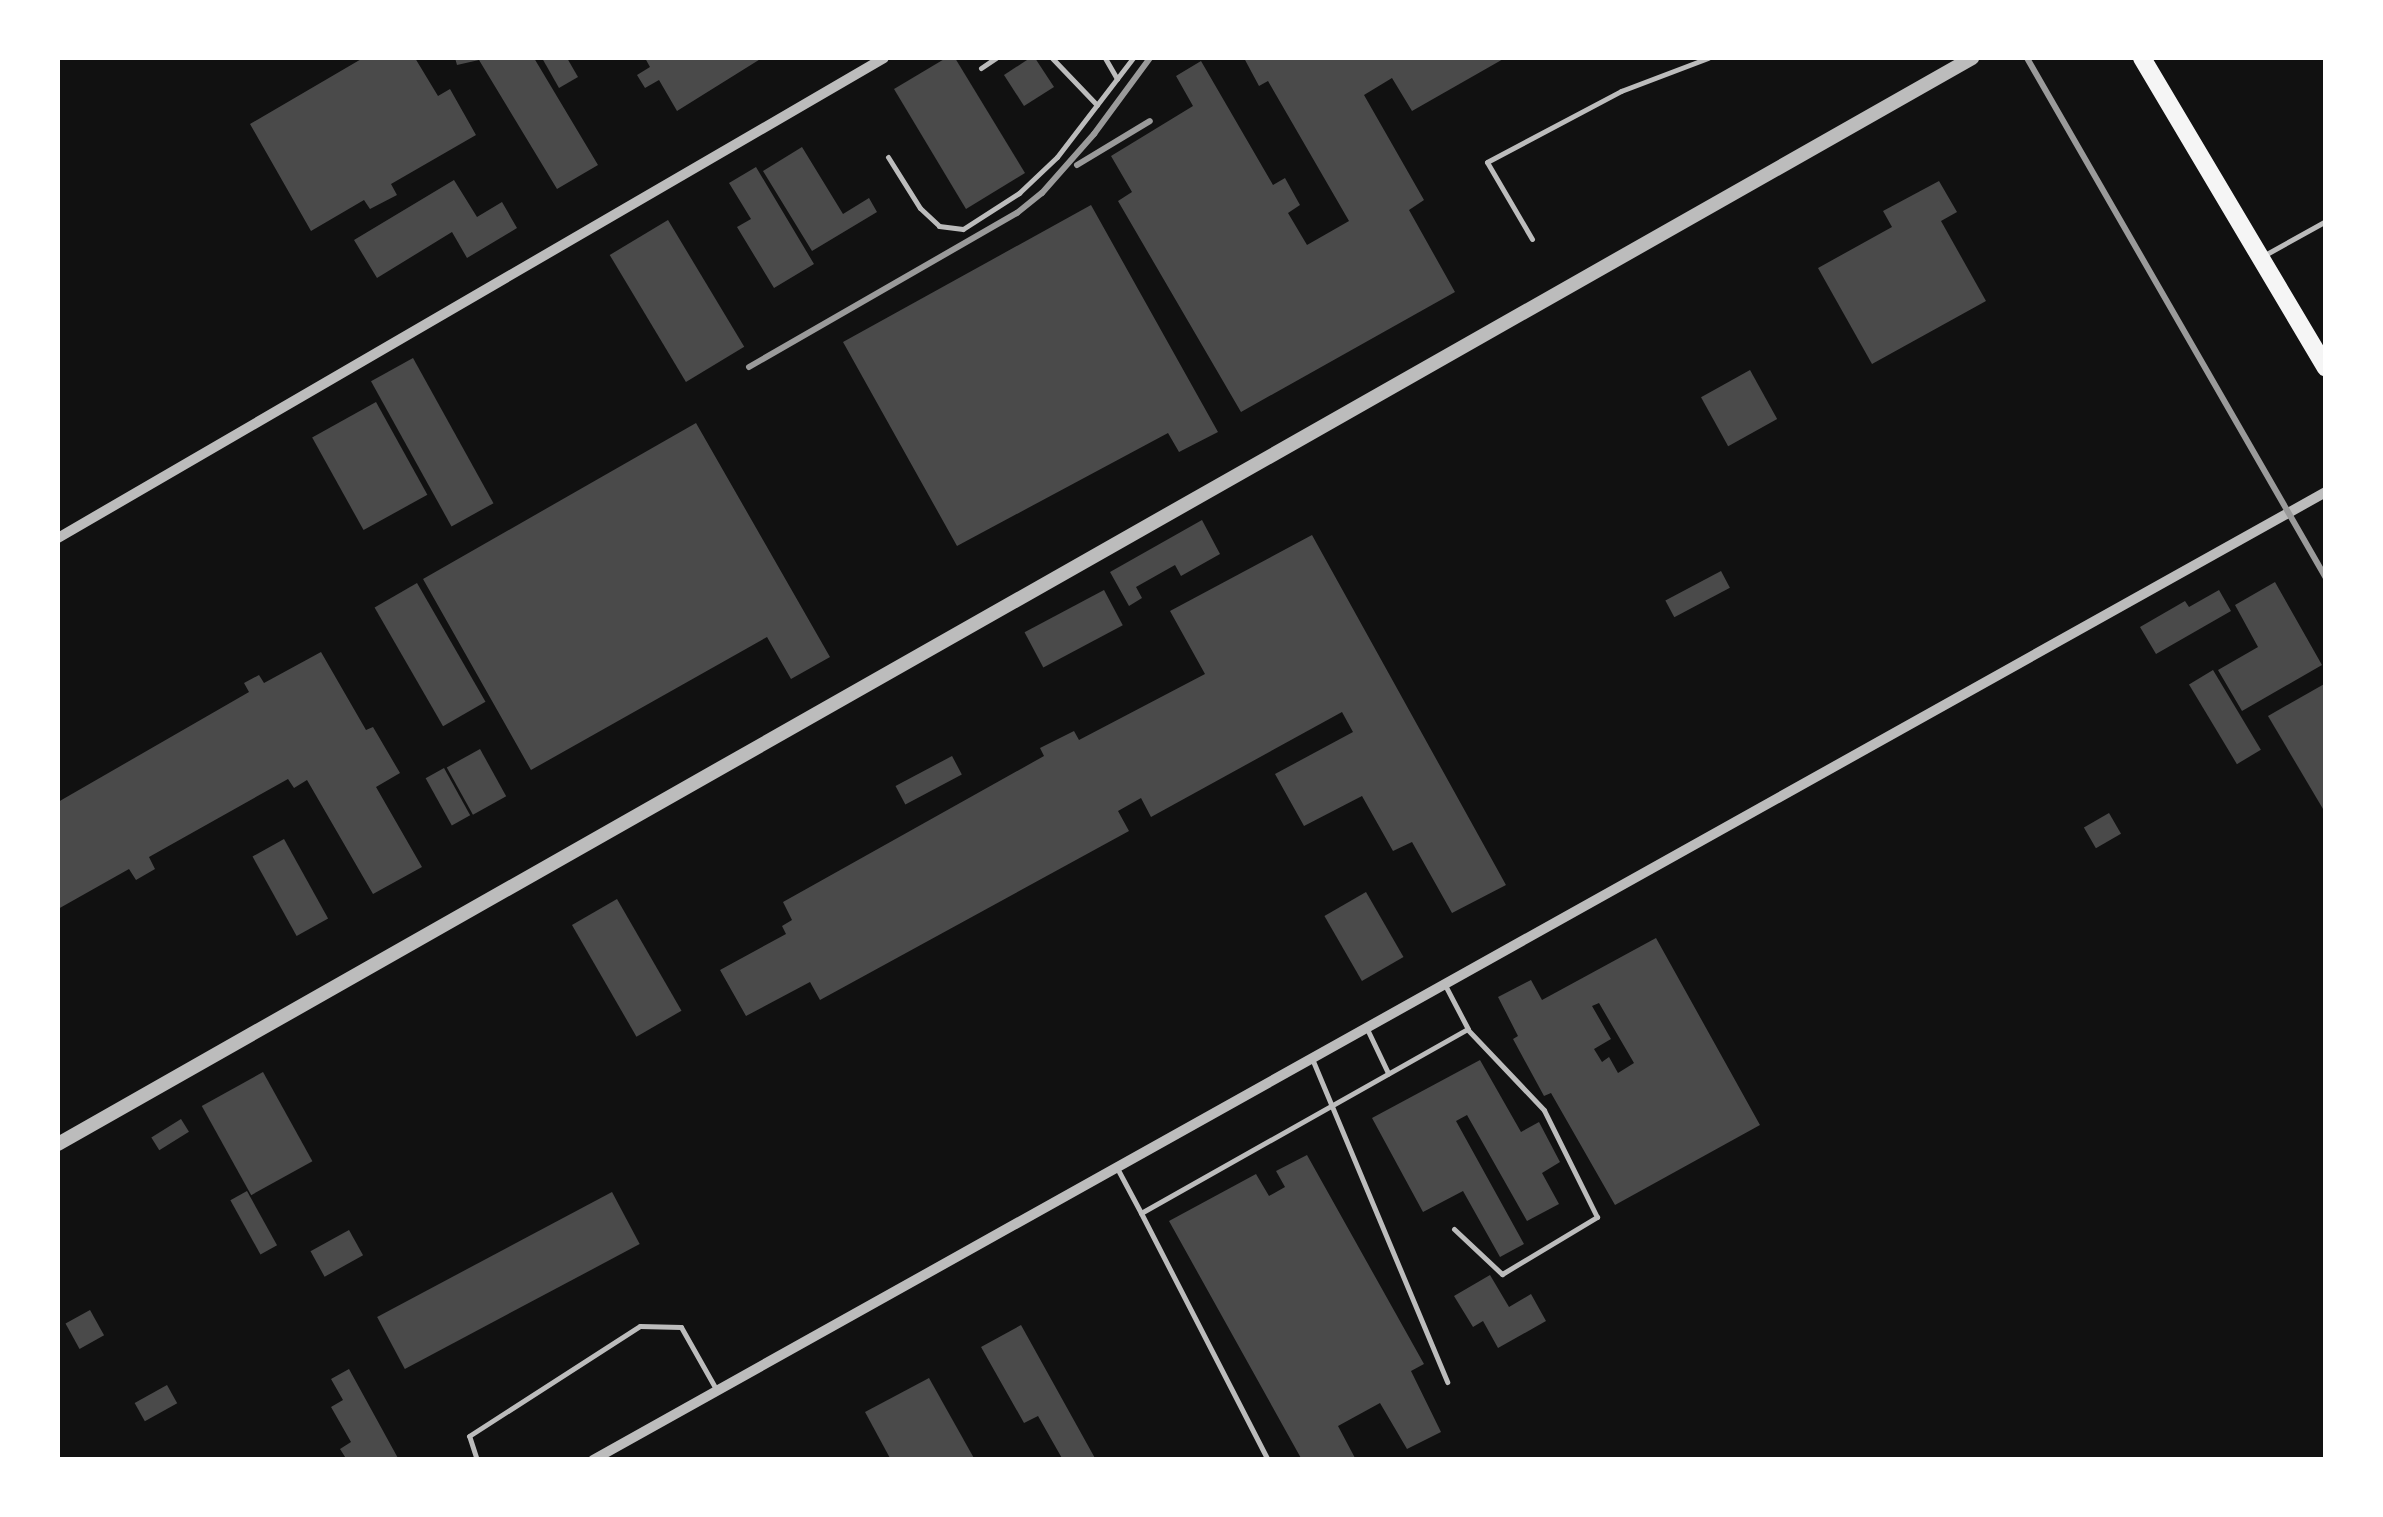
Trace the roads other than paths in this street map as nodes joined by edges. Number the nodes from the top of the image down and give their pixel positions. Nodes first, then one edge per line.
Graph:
1 (884, 58) edge
2 (996, 58) edge
3 (1052, 58) edge
4 (1105, 58) edge
5 (1134, 58) edge
6 (1708, 58) edge
7 (1972, 58) edge
8 (2142, 58) edge
9 (981, 68) dead end
10 (1117, 79) junction
11 (1097, 105) junction
12 (888, 157) dead end
13 (2326, 221) edge
14 (1532, 239) dead end
15 (2260, 258) junction
16 (2323, 359) edge
17 (2326, 492) edge
18 (58, 538) edge
19 (1444, 984) junction
20 (1366, 1028) junction
21 (1468, 1029) junction
22 (1312, 1058) junction
23 (1388, 1073) junction
24 (1331, 1105) junction
25 (58, 1144) edge
26 (1116, 1167) junction
27 (1141, 1213) junction
28 (1454, 1229) dead end
29 (1447, 1382) dead end
30 (717, 1390) junction
31 (478, 1460) edge
32 (593, 1460) edge
33 (1268, 1460) edge

1 - 18 street
2 - 9 lane
3 - 11 lane
4 - 10 lane
5 - 10 lane
6 - 14 lane
7 - 25 street
8 - 15 main road
10 - 11 lane
11 - 12 lane
13 - 15 lane
15 - 16 main road
17 - 19 street
19 - 20 street
19 - 21 lane
20 - 22 street
20 - 23 lane
21 - 23 lane
21 - 28 lane
22 - 24 lane
22 - 26 street
23 - 24 lane
24 - 27 lane
24 - 29 lane
26 - 27 lane
26 - 30 street
27 - 33 lane
30 - 31 lane
30 - 32 street

